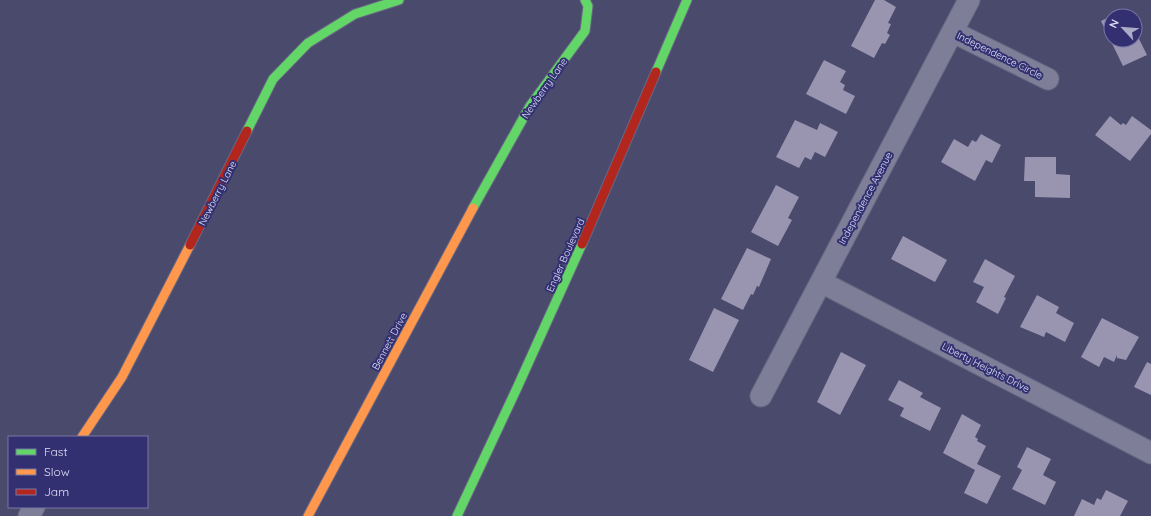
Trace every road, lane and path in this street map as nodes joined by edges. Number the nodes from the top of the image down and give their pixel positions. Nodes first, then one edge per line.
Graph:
1 (399, 0) edge
2 (585, 0) edge
3 (687, 0) edge
4 (969, 0) edge
5 (953, 32) junction
6 (1048, 79) dead end
7 (490, 175) joint
8 (821, 282) junction
9 (761, 396) dead end
10 (83, 436) edge
11 (1151, 453) edge
12 (308, 516) edge
13 (457, 516) edge

1 - 10 street, Newberry Lane
2 - 7 street, Newberry Lane
3 - 13 street, Engler Boulevard
4 - 5 street, Independence Avenue
5 - 6 street, Independence Circle
5 - 8 street, Independence Avenue
7 - 12 street, Bennett Drive
8 - 9 street, Independence Avenue
8 - 11 street, Liberty Heights Drive

